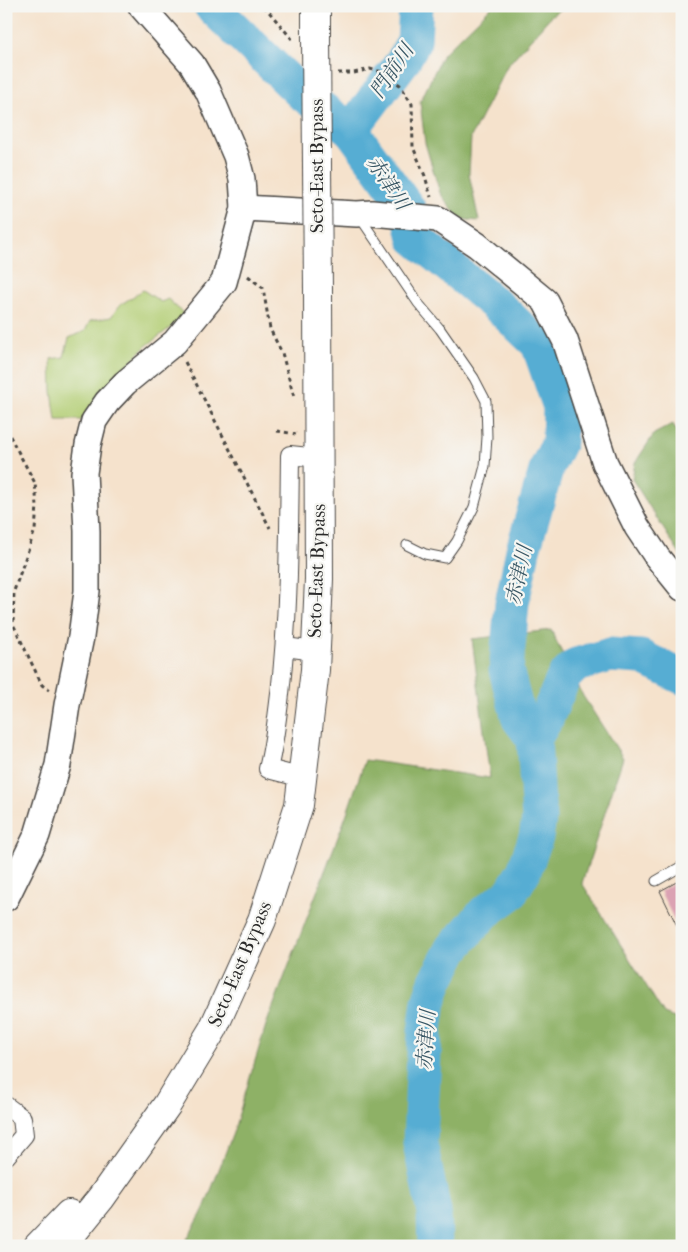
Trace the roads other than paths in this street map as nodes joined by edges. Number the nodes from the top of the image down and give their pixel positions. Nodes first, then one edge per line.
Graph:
1 (141, 6) edge
2 (316, 6) edge
3 (244, 208) junction
4 (365, 214) junction
5 (319, 458) junction
6 (407, 545) dead end
7 (682, 588) edge
8 (284, 648) junction
9 (315, 651) junction
10 (303, 778) junction
11 (682, 866) edge
12 (656, 881) dead end
13 (6, 898) edge
14 (167, 1105) junction
15 (6, 1106) edge
16 (6, 1156) edge
17 (38, 1246) edge
18 (62, 1246) edge

1 - 3 street
2 - 5 highway, Seto-East Bypass, bridge
3 - 4 street
3 - 13 street
4 - 6 lane
4 - 7 street
5 - 8 street
5 - 9 highway, Seto-East Bypass
8 - 9 street
8 - 10 street
9 - 10 highway, Seto-East Bypass
10 - 14 highway, Seto-East Bypass
11 - 12 lane
14 - 17 highway, Seto-East Bypass
14 - 18 highway, Seto-East Bypass
15 - 16 street

